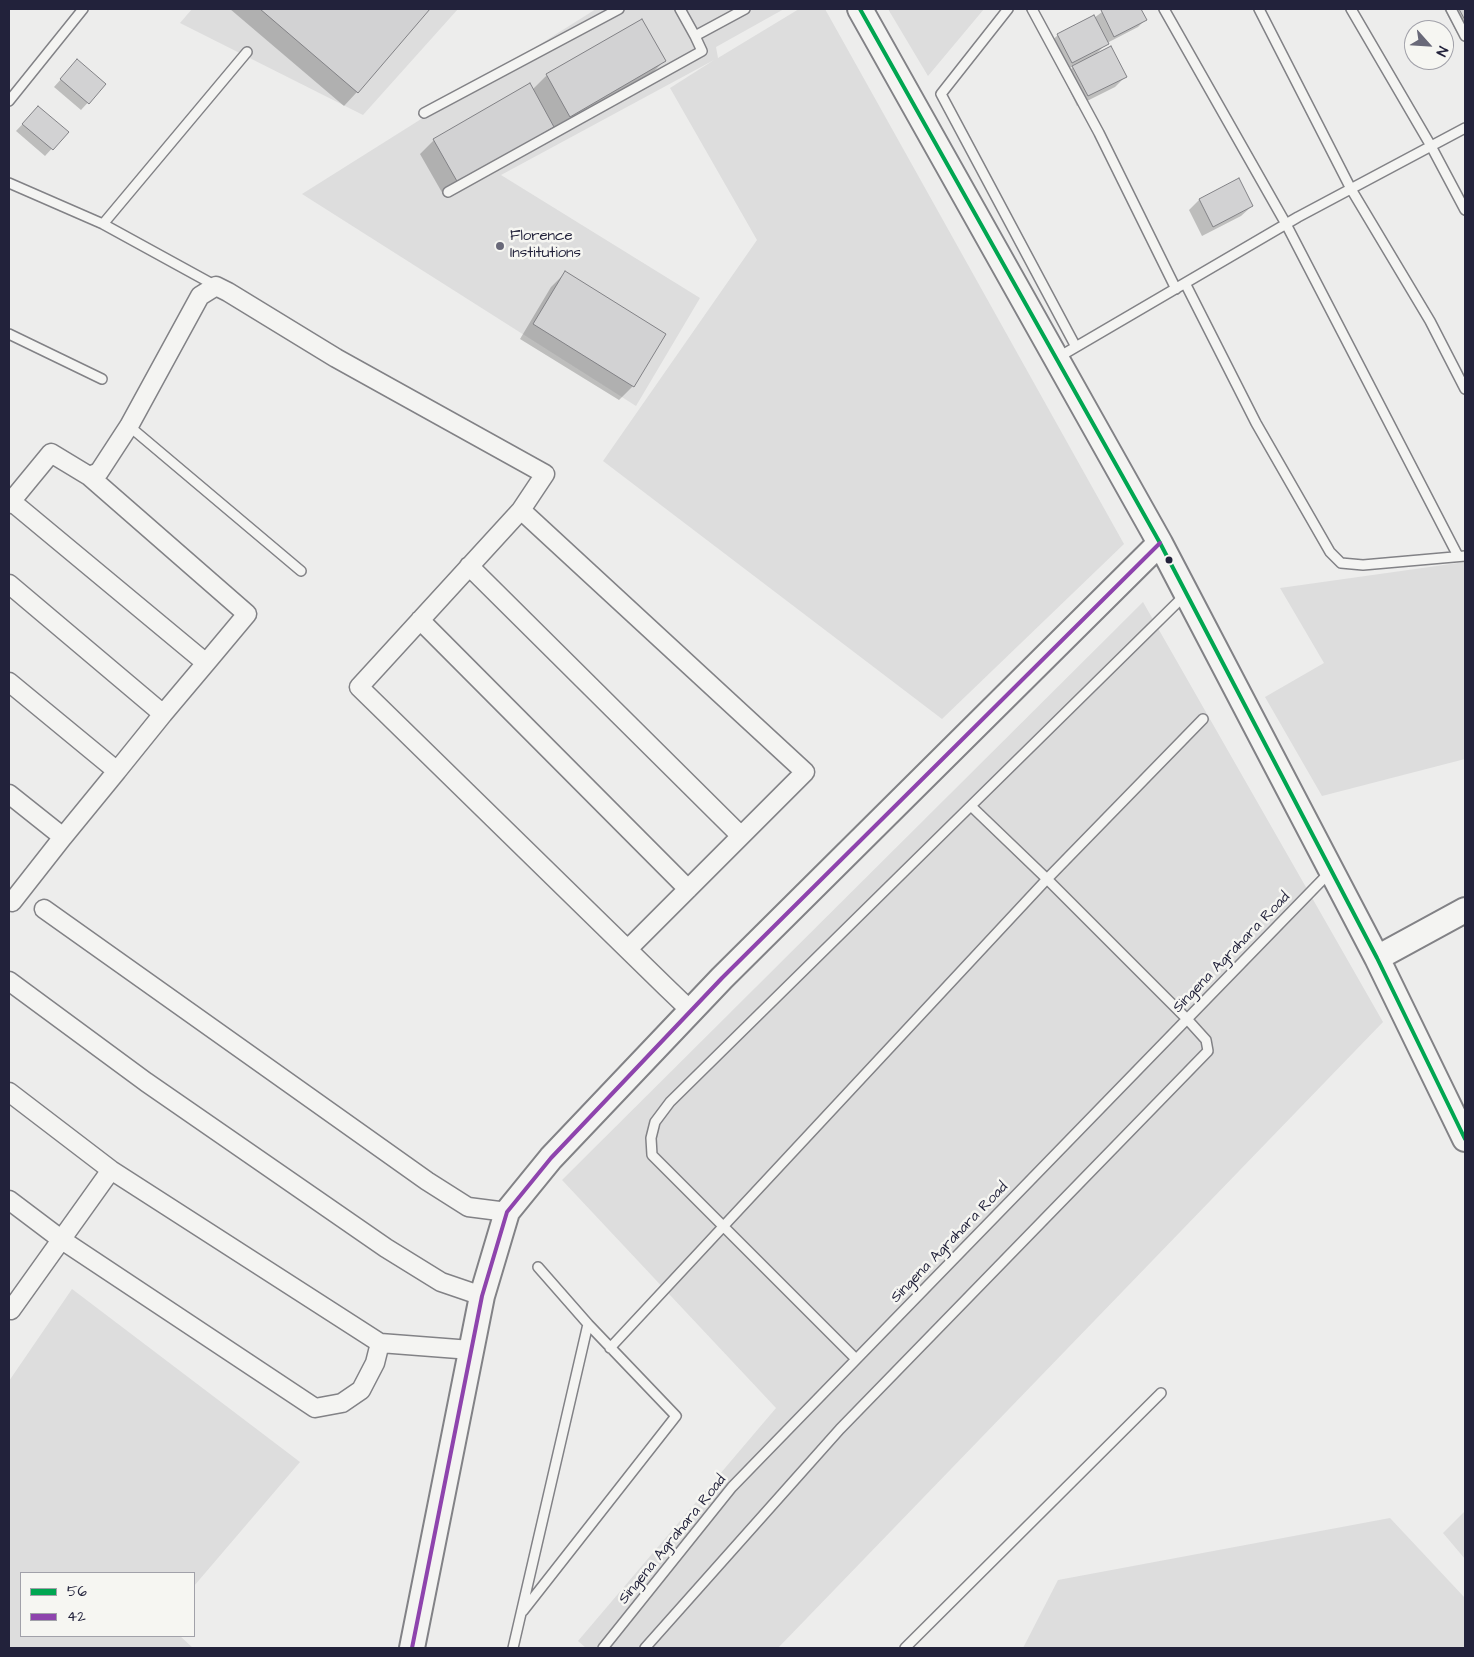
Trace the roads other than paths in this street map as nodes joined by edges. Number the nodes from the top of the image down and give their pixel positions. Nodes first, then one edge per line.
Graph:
1 (83, 9) edge
2 (619, 9) edge
3 (680, 9) edge
4 (744, 9) edge
5 (860, 9) edge
6 (1008, 9) edge
7 (1032, 9) edge
8 (1164, 9) edge
9 (1260, 9) edge
10 (1351, 9) edge
11 (1451, 9) edge
12 (695, 36) junction
13 (1465, 36) edge
14 (247, 52) dead end
15 (9, 101) edge
16 (424, 113) dead end
17 (1465, 128) edge
18 (1431, 146) junction
19 (9, 182) edge
20 (1351, 189) junction
21 (448, 192) dead end
22 (1465, 210) edge
23 (103, 224) junction
24 (1286, 224) junction
25 (1185, 283) junction
26 (216, 286) junction
27 (1176, 289) junction
28 (9, 334) edge
29 (1066, 352) junction
30 (102, 379) dead end
31 (1465, 389) edge
32 (129, 426) junction
33 (89, 476) junction
34 (10, 502) edge
35 (521, 510) junction
36 (1160, 543) junction
37 (1462, 556) edge
38 (469, 566) junction
39 (301, 571) dead end
40 (9, 584) edge
41 (1186, 594) junction
42 (420, 620) junction
43 (206, 663) junction
44 (9, 682) edge
45 (163, 714) junction
46 (1203, 719) dead end
47 (117, 771) junction
48 (9, 794) edge
49 (971, 806) junction
50 (741, 836) junction
51 (63, 837) junction
52 (1331, 871) junction
53 (1047, 879) junction
54 (688, 889) junction
55 (10, 903) edge
56 (44, 909) dead end
57 (1465, 910) edge
58 (628, 949) junction
59 (1377, 958) junction
60 (9, 981) edge
61 (691, 1011) junction
62 (1186, 1019) junction
63 (9, 1092) edge
64 (1465, 1139) edge
65 (111, 1170) junction
66 (9, 1200) edge
67 (507, 1212) junction
68 (723, 1225) junction
69 (62, 1240) junction
70 (538, 1267) dead end
71 (482, 1296) junction
72 (9, 1311) edge
73 (588, 1324) junction
74 (380, 1344) junction
75 (610, 1348) junction
76 (471, 1350) junction
77 (856, 1359) junction
78 (1162, 1393) dead end
79 (520, 1614) junction
80 (412, 1648) edge
81 (512, 1648) edge
82 (603, 1648) edge
83 (646, 1648) edge
84 (905, 1648) edge

1 - 15 lane
2 - 16 lane
3 - 12 lane
4 - 12 lane
5 - 29 street
6 - 29 lane
7 - 27 lane
8 - 24 lane
9 - 20 lane
10 - 18 lane
11 - 13 lane
12 - 21 lane
14 - 23 lane
17 - 18 lane
18 - 20 lane
18 - 22 lane
19 - 23 lane
20 - 24 lane
20 - 31 lane
23 - 26 lane
24 - 25 lane
24 - 37 lane
25 - 27 lane
25 - 37 lane
26 - 32 street
26 - 35 street
27 - 29 lane
28 - 30 lane
29 - 36 street
32 - 33 street
32 - 39 lane
33 - 34 street
33 - 43 street
34 - 43 street
35 - 38 street
35 - 50 street
36 - 41 street
36 - 61 street
38 - 42 street
38 - 50 street
40 - 45 street
41 - 49 lane
41 - 52 street
42 - 54 street
42 - 58 street
43 - 45 street
44 - 47 street
45 - 47 street
46 - 53 lane
47 - 51 street
48 - 51 street
49 - 53 lane
49 - 68 lane
50 - 54 street
51 - 55 street
52 - 59 street
52 - 62 lane, Singena Agrahara Road
53 - 62 lane
53 - 68 lane
54 - 58 street
56 - 67 street
57 - 59 street
58 - 61 street
59 - 64 street
60 - 71 street
61 - 67 street
62 - 77 lane, Singena Agrahara Road
62 - 83 lane
63 - 65 street
65 - 69 street
65 - 74 street
66 - 69 street
67 - 71 street
68 - 75 lane
68 - 77 lane
69 - 72 street
69 - 74 street
70 - 73 lane
71 - 76 street
73 - 75 lane
73 - 79 lane
74 - 76 street
75 - 79 lane
76 - 80 street
77 - 82 lane, Singena Agrahara Road
78 - 84 lane
79 - 81 lane

